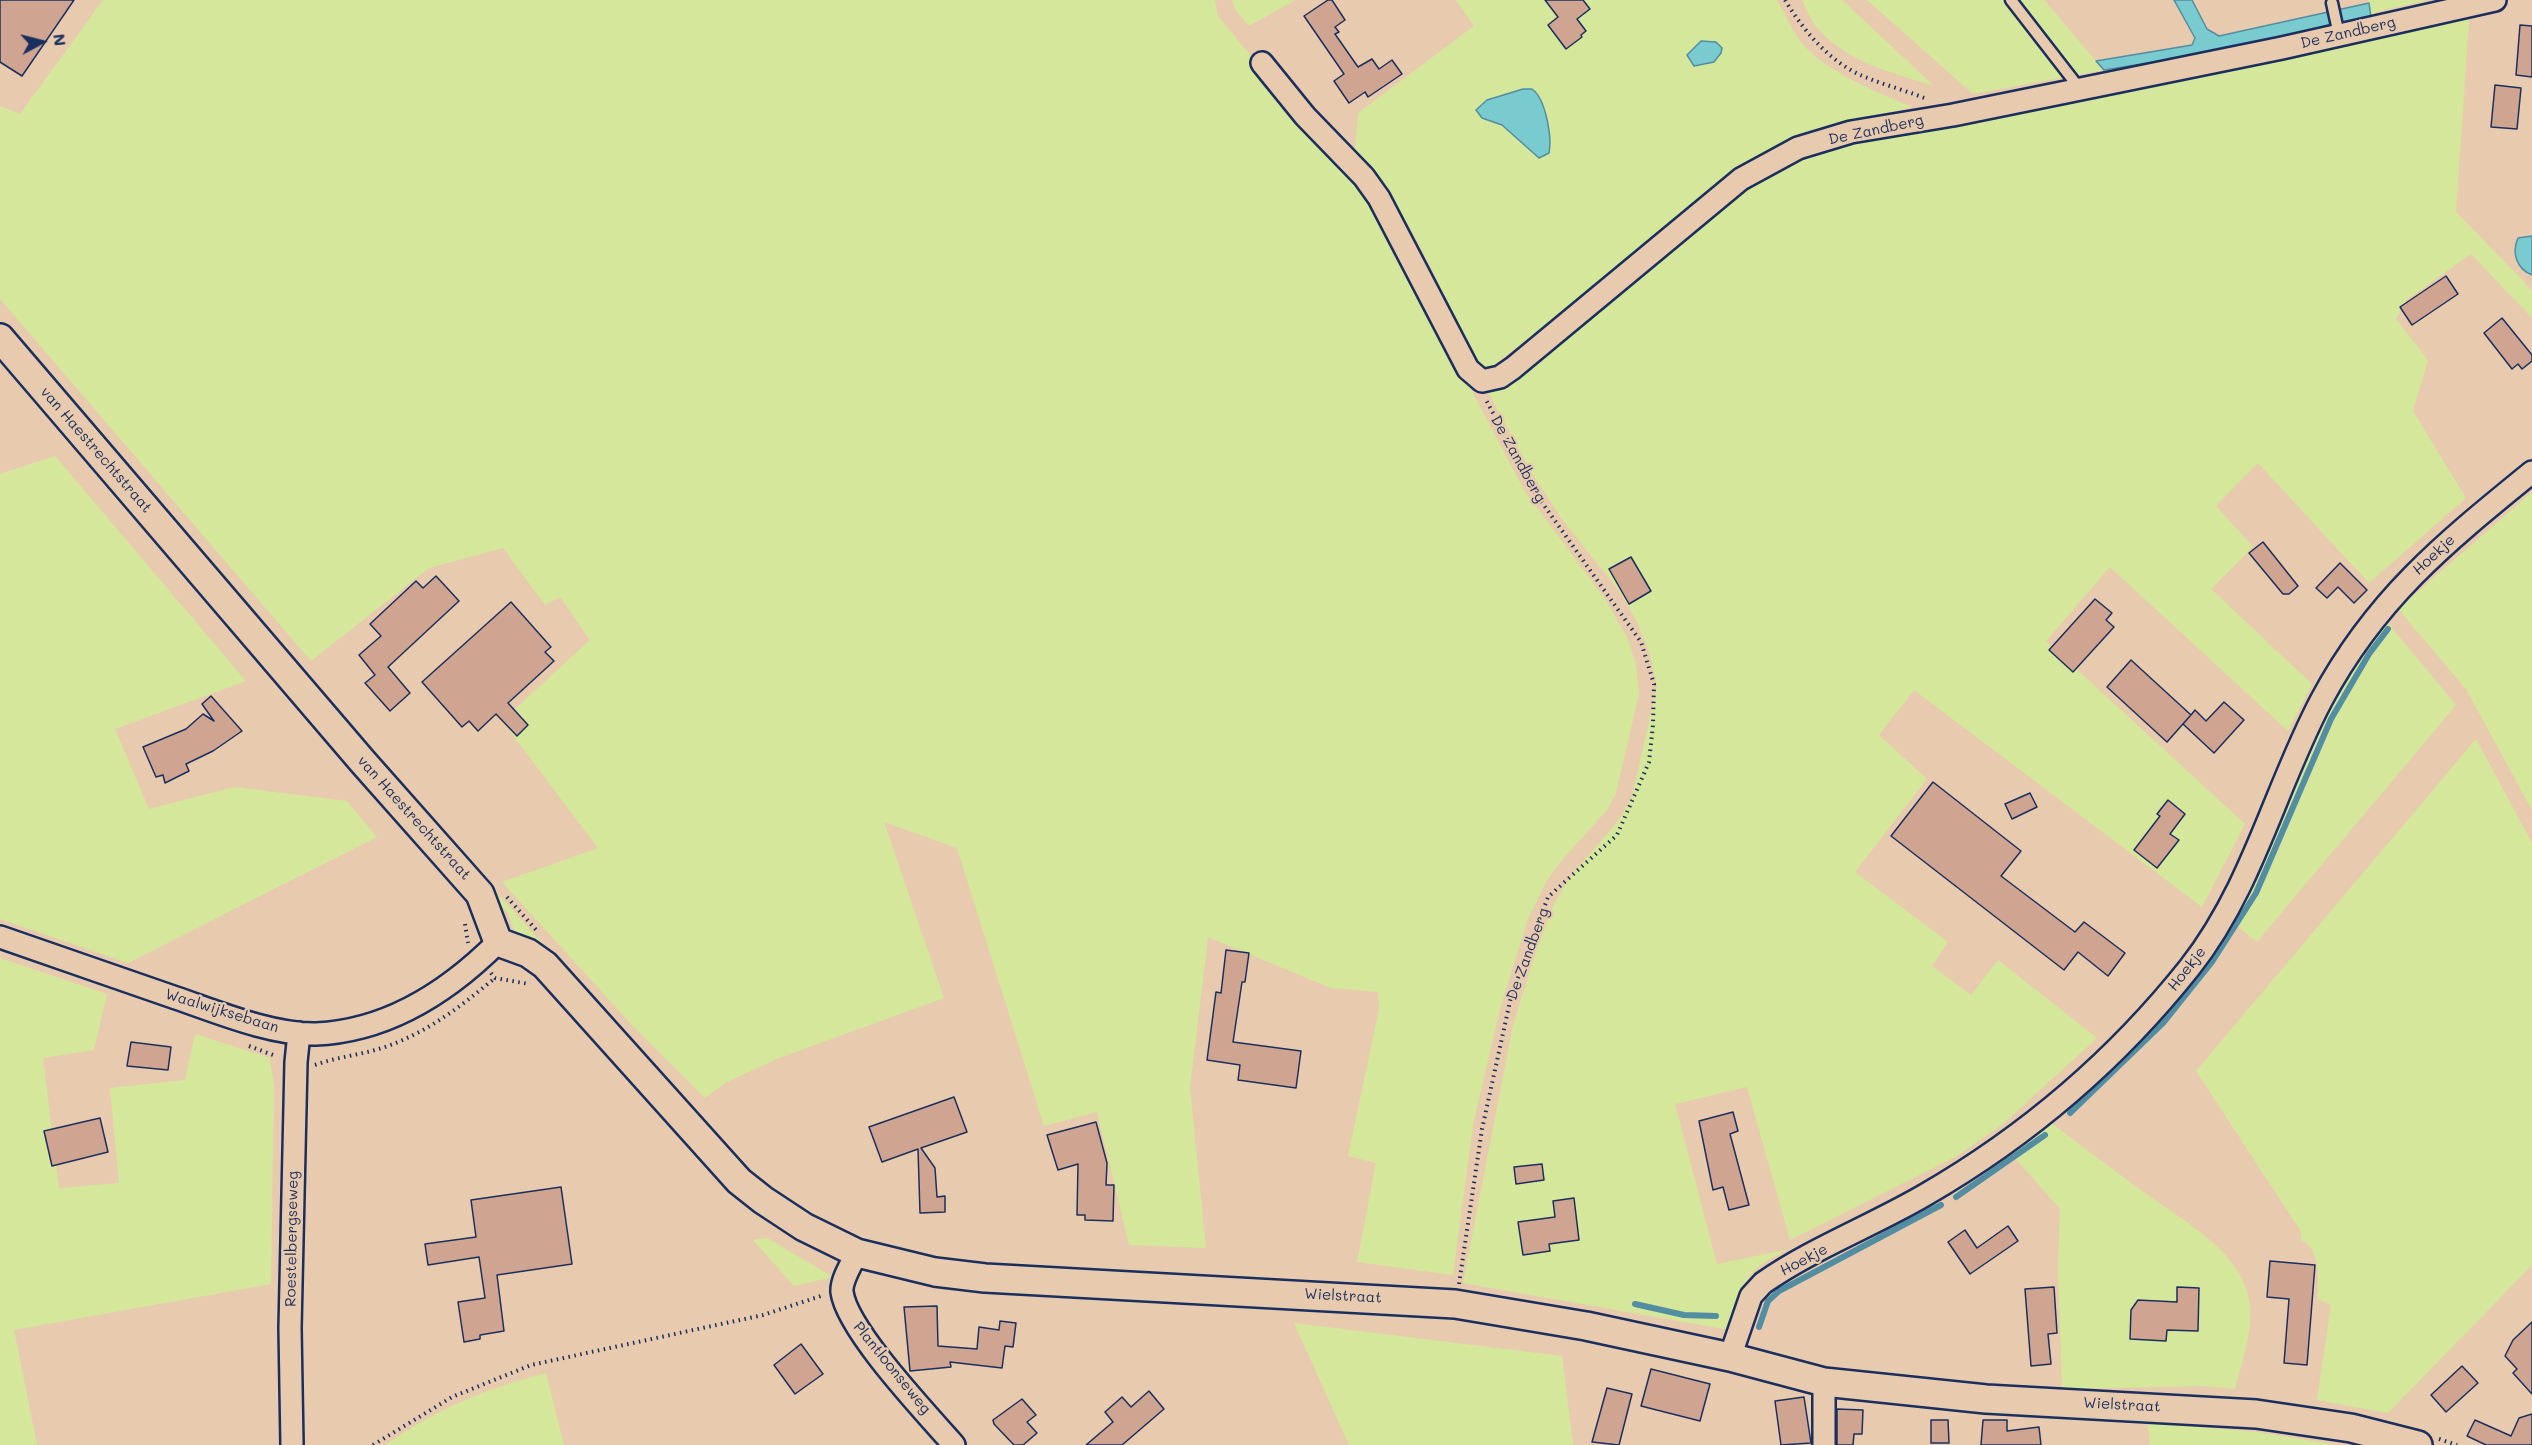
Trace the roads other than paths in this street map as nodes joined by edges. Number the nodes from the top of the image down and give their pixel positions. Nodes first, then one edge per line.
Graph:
1 (2011, 0) edge
2 (2495, 0) edge
3 (2332, 3) dead end
4 (2339, 35) junction
5 (1262, 63) dead end
6 (2080, 88) junction
7 (0, 338) edge
8 (2532, 472) edge
9 (0, 937) edge
10 (498, 942) junction
11 (299, 1033) junction
12 (857, 1253) junction
13 (1730, 1357) junction
14 (1824, 1383) junction
15 (292, 1445) edge
16 (954, 1445) edge
17 (1824, 1445) edge
18 (2418, 1445) edge

1 - 6 lane
2 - 4 street, De Zandberg
3 - 4 lane
4 - 6 street, De Zandberg
5 - 6 street, De Zandberg
7 - 10 street, van Haestrechtstraat
8 - 13 street, Hoekje
9 - 11 street, Waalwijksebaan
10 - 11 street, Waalwijksebaan
10 - 12 street
11 - 15 street, Roestelbergseweg
12 - 13 street, Wielstraat
12 - 16 street, Plantloonseweg
13 - 14 street, Wielstraat
14 - 17 street
14 - 18 street, Wielstraat

